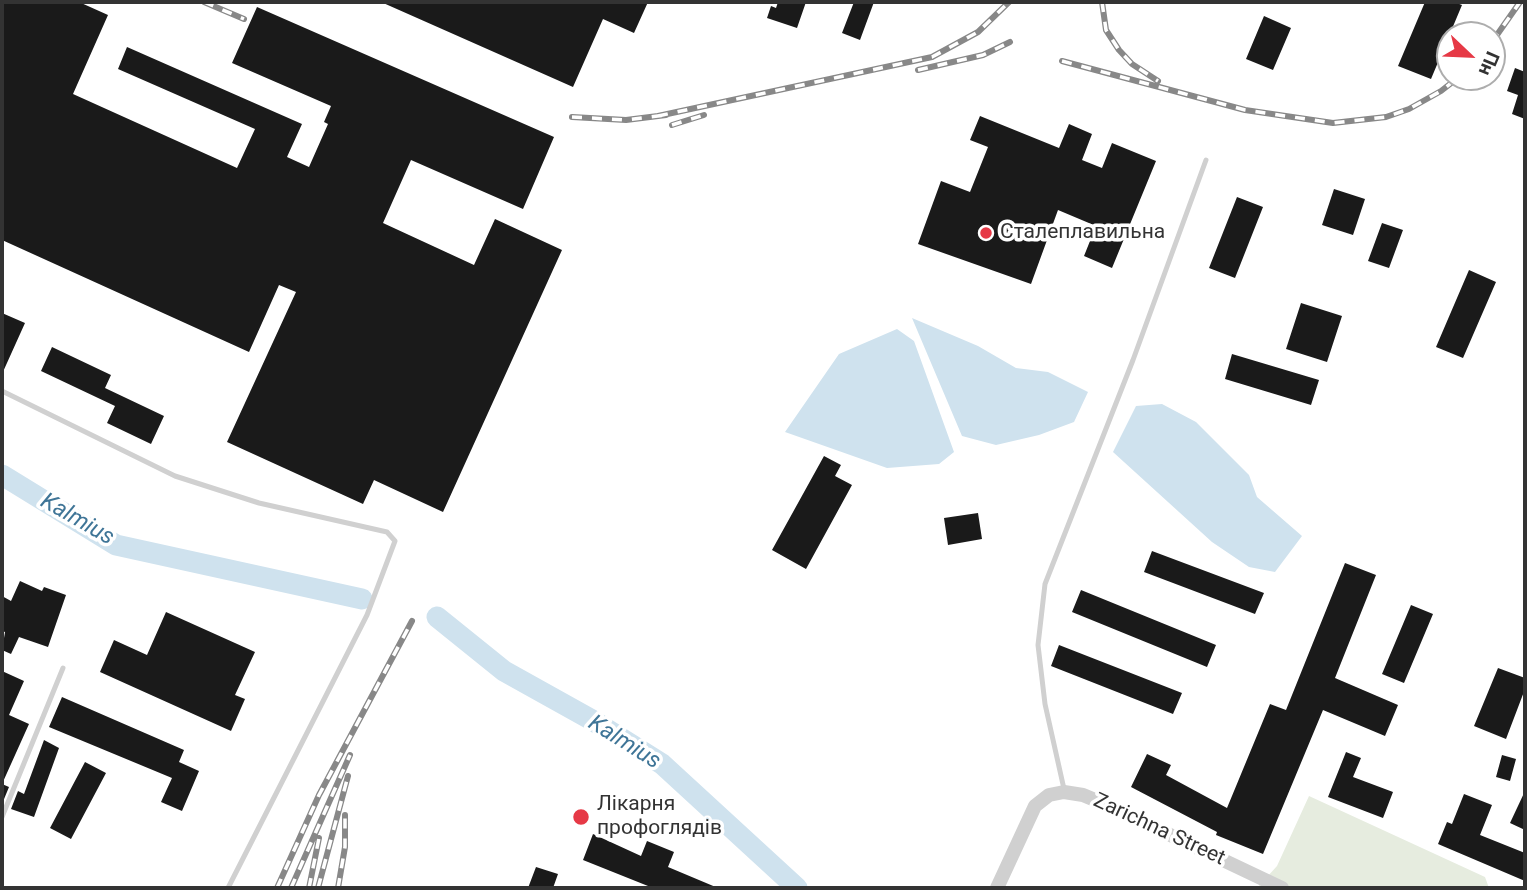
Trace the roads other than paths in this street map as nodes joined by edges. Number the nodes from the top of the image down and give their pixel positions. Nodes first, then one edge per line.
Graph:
1 (1206, 160) dead end
2 (2, 391) edge
3 (63, 668) dead end
4 (1065, 792) junction
5 (2, 817) edge
6 (228, 888) edge
7 (997, 888) edge
8 (1282, 888) edge

1 - 4 lane
2 - 6 lane
3 - 5 lane
4 - 7 street, Zarichna Street
4 - 8 street, Zarichna Street

